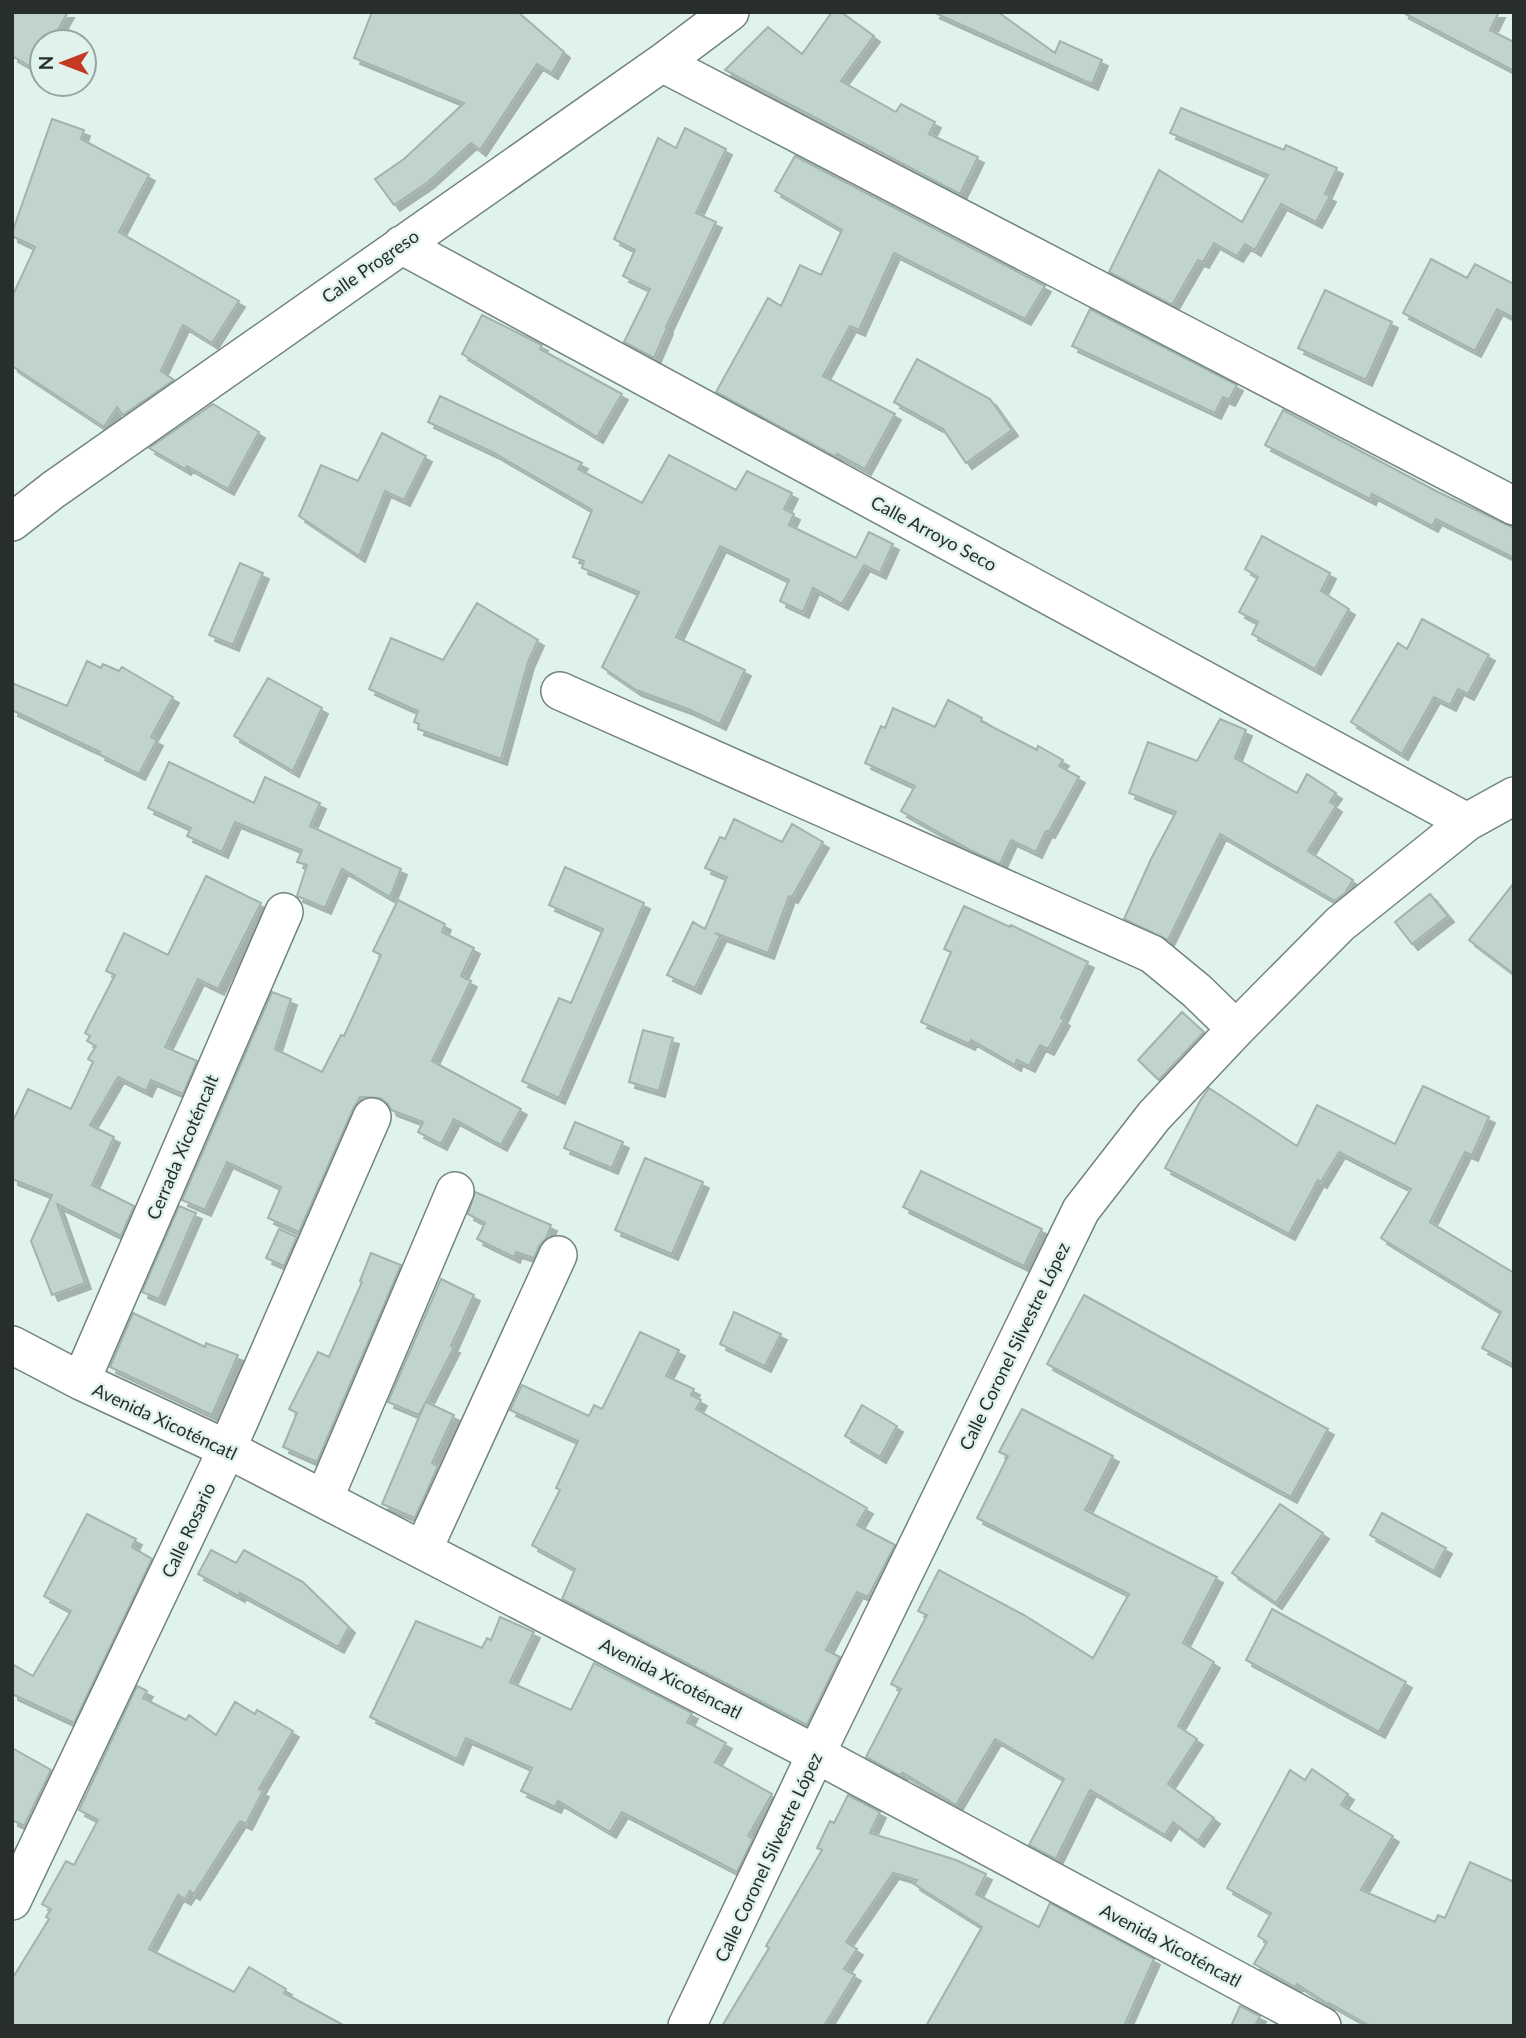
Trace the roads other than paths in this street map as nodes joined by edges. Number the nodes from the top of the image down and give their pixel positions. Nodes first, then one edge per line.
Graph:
1 (719, 16) edge
2 (662, 63) junction
3 (401, 245) junction
4 (1514, 506) edge
5 (12, 522) edge
6 (560, 691) dead end
7 (1514, 796) edge
8 (1467, 822) junction
9 (284, 912) dead end
10 (1236, 1029) junction
11 (372, 1117) dead end
12 (455, 1191) dead end
13 (558, 1255) dead end
14 (12, 1345) edge
15 (81, 1381) junction
16 (226, 1448) junction
17 (324, 1499) junction
18 (423, 1550) junction
19 (816, 1754) junction
20 (12, 1902) edge
21 (687, 2026) edge
22 (1322, 2026) edge

1 - 2 street, Calle Progreso
2 - 3 street, Calle Progreso
2 - 4 street
3 - 5 street, Calle Progreso
3 - 8 street, Calle Arroyo Seco
6 - 10 street
7 - 8 street, Calle Coronel Silvestre López
8 - 10 street, Calle Coronel Silvestre López
9 - 15 street, Cerrada Xicoténcalt
10 - 19 street, Calle Coronel Silvestre López
11 - 16 street, Calle Rosario
12 - 17 street
13 - 18 street
14 - 15 street, Avenida Xicoténcatl
15 - 16 street, Avenida Xicoténcatl
16 - 17 street, Avenida Xicoténcatl
16 - 20 street, Calle Rosario
17 - 18 street, Avenida Xicoténcatl
18 - 19 street, Avenida Xicoténcatl
19 - 21 street, Calle Coronel Silvestre López
19 - 22 street, Avenida Xicoténcatl

